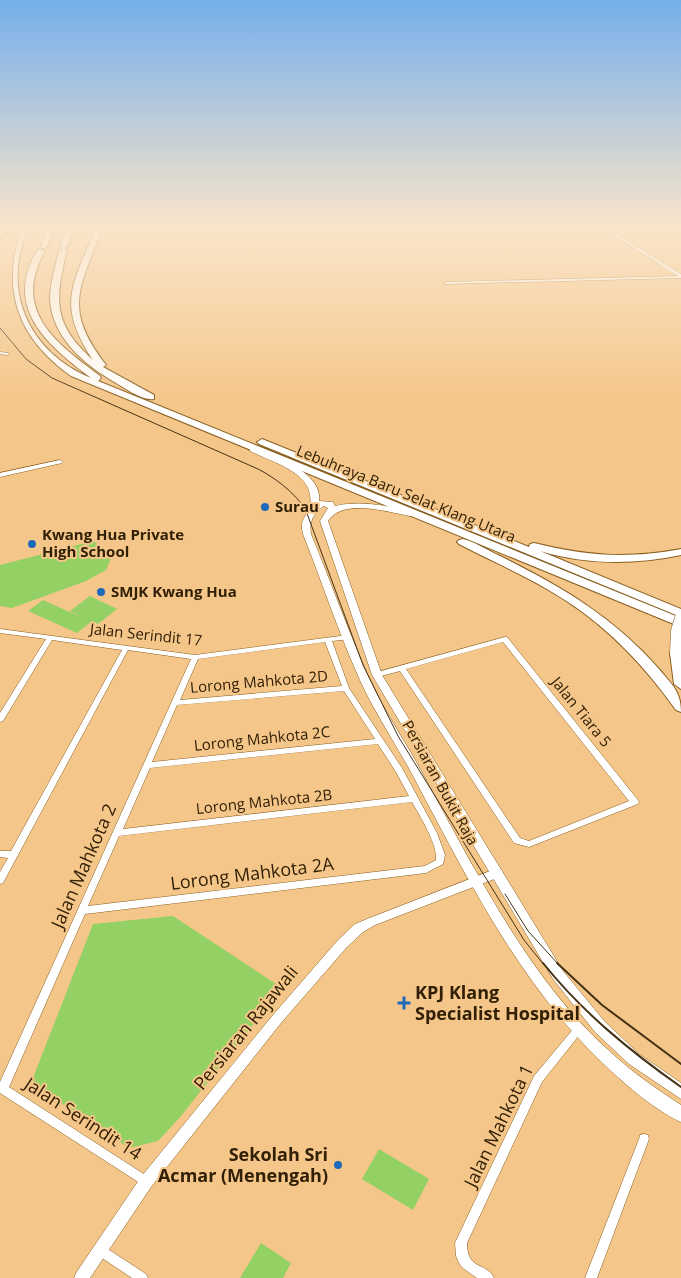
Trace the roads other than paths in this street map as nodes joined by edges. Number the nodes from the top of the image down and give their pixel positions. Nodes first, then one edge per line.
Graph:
1 (7, 286) edge
2 (29, 286) edge
3 (54, 286) edge
4 (77, 286) edge
5 (0, 353) edge
6 (7, 354) dead end
7 (140, 392) junction
8 (120, 393) junction
9 (243, 444) junction
10 (60, 462) dead end
11 (0, 475) edge
12 (314, 508) junction
13 (328, 513) junction
14 (410, 513) junction
15 (450, 520) junction
16 (681, 552) edge
17 (681, 613) edge
18 (681, 618) edge
19 (681, 623) edge
20 (0, 631) edge
21 (348, 637) junction
22 (50, 638) junction
23 (328, 640) junction
24 (126, 648) junction
25 (195, 657) junction
26 (402, 668) junction
27 (377, 676) junction
28 (681, 684) edge
29 (346, 688) junction
30 (175, 703) junction
31 (681, 707) edge
32 (0, 719) edge
33 (380, 742) junction
34 (147, 765) junction
35 (414, 799) junction
36 (117, 832) junction
37 (0, 854) edge
38 (13, 855) junction
39 (498, 873) junction
40 (0, 880) edge
41 (476, 881) junction
42 (82, 911) junction
43 (577, 1031) junction
44 (1, 1087) edge
45 (681, 1092) edge
46 (681, 1114) edge
47 (644, 1139) dead end
48 (146, 1182) junction
49 (100, 1250) junction
50 (81, 1278) edge
51 (142, 1278) edge
52 (488, 1278) edge
53 (591, 1278) edge

1 - 8 highway, Lebuhraya Baru Selat Klang Utara
2 - 8 highway, Lebuhraya Baru Selat Klang Utara
3 - 7 highway, Lebuhraya Baru Selat Klang Utara
4 - 7 highway, Lebuhraya Baru Selat Klang Utara
5 - 6 street
7 - 15 highway, Lebuhraya Baru Selat Klang Utara
8 - 9 highway, Lebuhraya Baru Selat Klang Utara
9 - 12 main road, Persiaran Bukit Raja
9 - 14 highway, Lebuhraya Baru Selat Klang Utara
10 - 11 street
12 - 13 main road
12 - 21 main road, Persiaran Bukit Raja
13 - 14 main road
13 - 27 main road, Persiaran Bukit Raja
14 - 19 highway, Lebuhraya Baru Selat Klang Utara
14 - 31 highway
15 - 16 highway
15 - 17 highway, Lebuhraya Baru Selat Klang Utara
18 - 28 highway, bridge
20 - 22 street, Jalan Serindit 17
21 - 23 street, Jalan Serindit 17
21 - 41 main road, Persiaran Bukit Raja
22 - 24 street, Jalan Serindit 17
22 - 32 street
23 - 25 street, Jalan Serindit 17
23 - 29 street
24 - 25 street, Jalan Serindit 17
24 - 38 street
25 - 30 street, Jalan Mahkota 2
26 - 26 street, Jalan Tiara 5
26 - 27 street
27 - 39 main road, Persiaran Bukit Raja
29 - 30 street, Lorong Mahkota 2D
29 - 33 street
30 - 34 street, Jalan Mahkota 2
33 - 34 street, Lorong Mahkota 2C
33 - 35 street
34 - 36 street, Jalan Mahkota 2
35 - 36 street, Lorong Mahkota 2B
35 - 42 street, Lorong Mahkota 2A
36 - 42 street, Jalan Mahkota 2
37 - 38 street
38 - 40 street
39 - 41 street, Persiaran Rajawali
39 - 45 main road, Persiaran Bukit Raja
41 - 43 main road, Persiaran Bukit Raja
41 - 48 street, Persiaran Rajawali
42 - 44 street, Jalan Mahkota 2
43 - 46 main road, Persiaran Bukit Raja
43 - 52 street, Jalan Mahkota 1
44 - 48 street, Jalan Serindit 14
47 - 53 street
48 - 49 street, Persiaran Rajawali
49 - 50 street, Persiaran Rajawali
49 - 51 street

